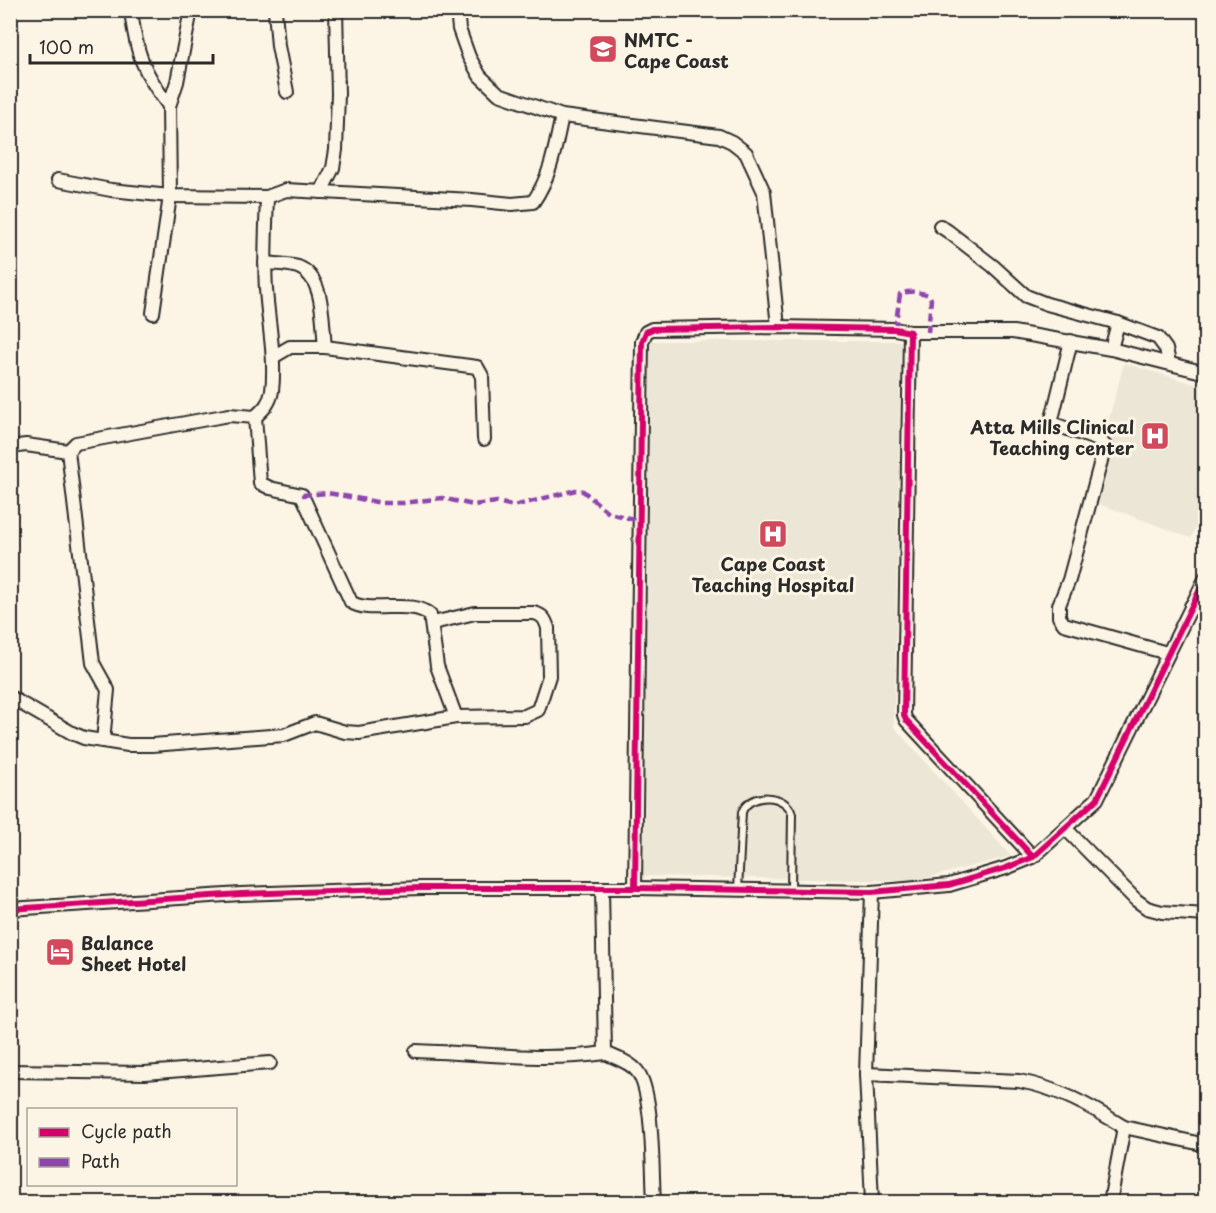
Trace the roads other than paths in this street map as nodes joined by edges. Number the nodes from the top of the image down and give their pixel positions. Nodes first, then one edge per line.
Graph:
1 (131, 10) edge
2 (191, 10) edge
3 (275, 10) edge
4 (336, 10) edge
5 (457, 10) edge
6 (287, 92) dead end
7 (169, 106) junction
8 (561, 116) junction
9 (58, 180) dead end
10 (321, 192) junction
11 (170, 196) junction
12 (267, 197) junction
13 (939, 226) dead end
14 (266, 263) junction
15 (153, 313) dead end
16 (1118, 323) junction
17 (778, 327) junction
18 (910, 332) junction
19 (1071, 341) junction
20 (325, 347) junction
21 (1111, 349) junction
22 (273, 357) junction
23 (1169, 362) junction
24 (1206, 373) edge
25 (255, 417) junction
26 (484, 439) dead end
27 (10, 447) edge
28 (68, 451) junction
29 (1206, 577) edge
30 (1191, 606) junction
31 (1206, 611) edge
32 (433, 623) junction
33 (1167, 653) junction
34 (10, 697) edge
35 (456, 717) junction
36 (103, 741) junction
37 (1065, 828) junction
38 (1033, 857) junction
39 (635, 888) junction
40 (602, 889) junction
41 (738, 890) junction
42 (791, 890) junction
43 (872, 891) junction
44 (10, 909) edge
45 (1206, 915) edge
46 (416, 1052) dead end
47 (605, 1053) junction
48 (270, 1063) dead end
49 (10, 1071) edge
50 (866, 1074) junction
51 (1124, 1127) junction
52 (1206, 1145) edge
53 (654, 1203) edge
54 (872, 1203) edge
55 (1110, 1203) edge

1 - 7 street
2 - 7 street
3 - 6 street
4 - 10 street
5 - 8 street
7 - 11 street
8 - 10 street
8 - 17 street
9 - 11 street
10 - 12 street
11 - 12 street
11 - 15 street
12 - 14 street
13 - 16 street
14 - 20 street
14 - 22 street
16 - 21 street
16 - 23 street
17 - 18 street
17 - 39 street
18 - 19 street
18 - 38 street
19 - 21 street
19 - 33 street
20 - 22 street
20 - 26 street
21 - 23 street
22 - 25 street
23 - 24 street
25 - 28 street
25 - 32 street
27 - 28 street
28 - 36 street
29 - 30 street
30 - 31 street
30 - 33 street
32 - 35 street
32 - 35 street
33 - 37 street
34 - 36 street
35 - 36 street
37 - 38 street
37 - 45 street
38 - 43 street
39 - 40 street
39 - 41 street
40 - 44 street
40 - 47 street
41 - 42 street
41 - 42 lane
42 - 43 street
43 - 50 street
46 - 47 street
47 - 53 street
48 - 49 street
50 - 51 street
50 - 54 street
51 - 52 street
51 - 55 street

